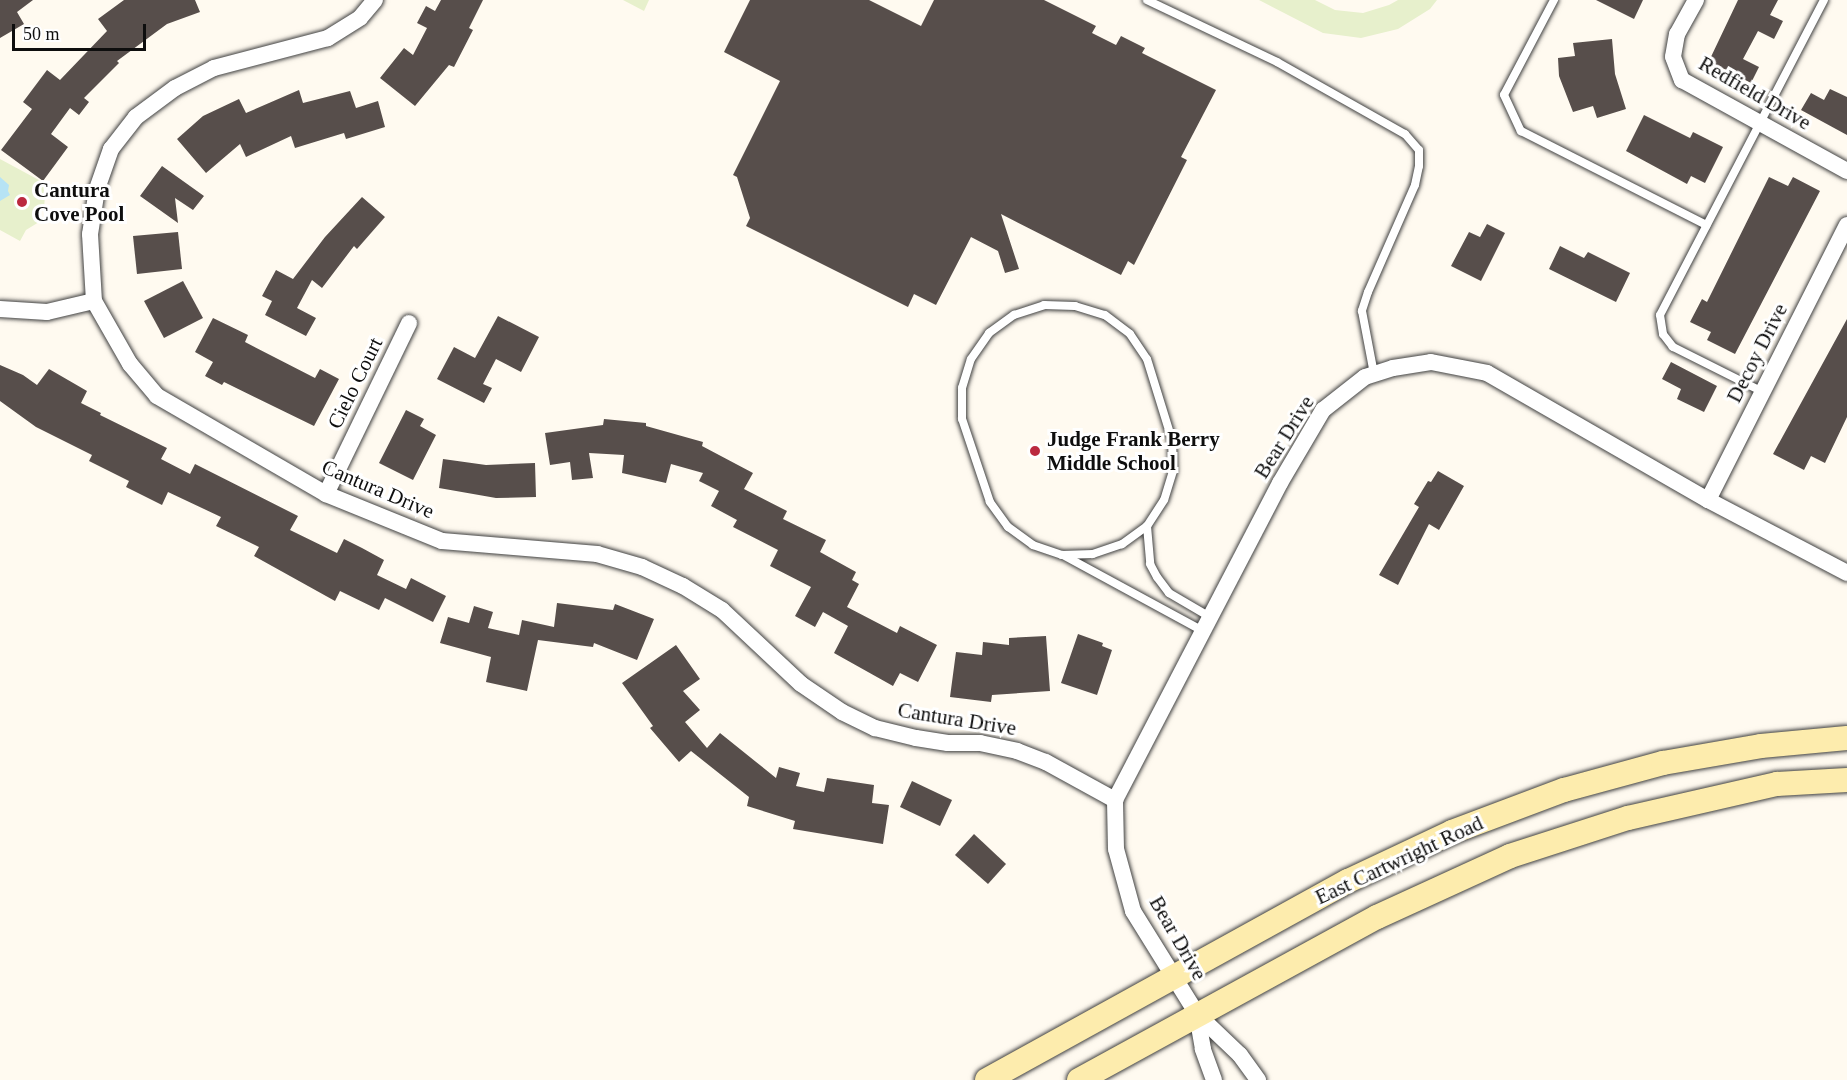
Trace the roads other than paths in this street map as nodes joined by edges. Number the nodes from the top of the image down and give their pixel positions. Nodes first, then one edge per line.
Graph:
1 (375, 0) edge
2 (1147, 0) edge
3 (1554, 0) edge
4 (1696, 0) edge
5 (1824, 0) edge
6 (1759, 123) junction
7 (1847, 171) edge
8 (1706, 225) junction
9 (1847, 225) edge
10 (94, 301) junction
11 (0, 309) edge
12 (409, 323) dead end
13 (1374, 374) junction
14 (1763, 392) junction
15 (326, 494) junction
16 (1708, 500) junction
17 (1147, 526) junction
18 (1062, 555) junction
19 (1847, 573) edge
20 (1206, 624) junction
21 (1847, 738) edge
22 (1847, 780) edge
23 (1115, 800) junction
24 (1173, 976) junction
25 (1197, 1014) junction
26 (987, 1080) edge
27 (1079, 1080) edge
28 (1214, 1080) edge
29 (1258, 1080) edge

1 - 10 street, Cantura Drive
2 - 13 lane
3 - 8 lane
4 - 6 street, Redfield Drive
5 - 6 lane
6 - 7 street, Redfield Drive
6 - 8 lane
8 - 14 lane
9 - 14 street, Decoy Drive
10 - 11 street
10 - 15 street, Cantura Drive
12 - 15 street, Cielo Court
13 - 16 street, Bear Drive
13 - 20 street, Bear Drive
14 - 16 street, Decoy Drive
15 - 23 street, Cantura Drive
16 - 19 street, Bear Drive
17 - 18 lane
17 - 18 lane
17 - 20 lane
18 - 20 lane
20 - 23 street, Bear Drive
21 - 24 main road, East Cartwright Road
22 - 25 main road, East Cartwright Road
23 - 24 street, Bear Drive
24 - 25 street, Bear Drive
24 - 26 main road, East Cartwright Road
25 - 27 main road, East Cartwright Road
25 - 28 street
25 - 29 street

